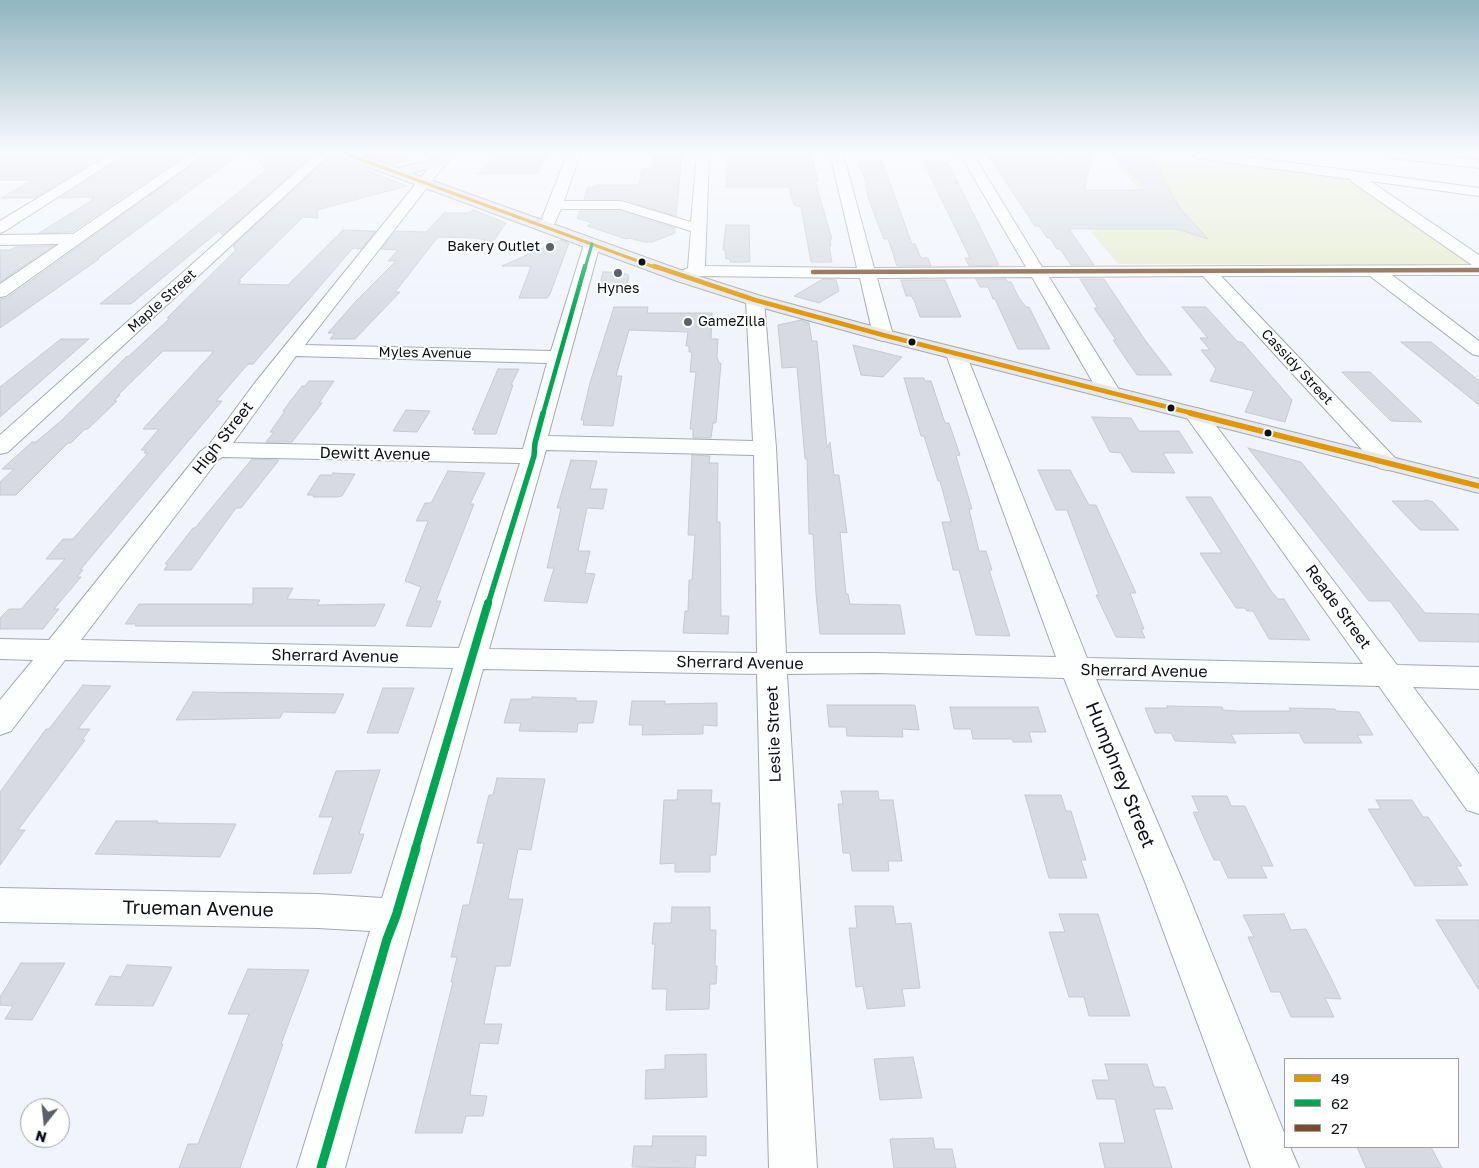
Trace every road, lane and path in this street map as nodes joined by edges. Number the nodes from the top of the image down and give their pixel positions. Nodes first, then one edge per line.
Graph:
1 (31, 209) edge
2 (120, 209) edge
3 (264, 209) edge
4 (405, 209) edge
5 (499, 209) edge
6 (554, 209) edge
7 (634, 209) edge
8 (700, 209) edge
9 (851, 209) edge
10 (999, 209) edge
11 (1400, 209) edge
12 (547, 226) junction
13 (0, 228) edge
14 (699, 230) junction
15 (76, 239) junction
16 (0, 240) edge
17 (592, 244) junction
18 (1479, 262) edge
19 (1375, 270) junction
20 (1479, 270) edge
21 (1037, 271) junction
22 (1207, 271) junction
23 (868, 273) junction
24 (690, 274) junction
25 (0, 292) edge
26 (755, 300) junction
27 (883, 335) junction
28 (290, 350) junction
29 (1479, 350) edge
30 (956, 354) junction
31 (558, 357) junction
32 (1110, 393) junction
33 (1196, 415) junction
34 (0, 447) edge
35 (765, 448) junction
36 (217, 450) junction
37 (534, 450) junction
38 (1387, 463) junction
39 (1479, 486) edge
40 (0, 650) edge
41 (57, 650) junction
42 (471, 658) junction
43 (772, 664) junction
44 (1076, 669) junction
45 (1389, 676) junction
46 (1479, 678) edge
47 (0, 723) edge
48 (1479, 800) edge
49 (0, 904) edge
50 (396, 916) junction
51 (321, 1168) edge
52 (793, 1168) edge
53 (1275, 1168) edge

1 - 13 street
2 - 15 street
3 - 34 street, Maple Street
4 - 28 street, High Street
5 - 12 main road
6 - 12 street
7 - 14 street
8 - 14 street
9 - 23 street
10 - 21 street
11 - 18 street
12 - 17 main road
14 - 24 street
15 - 16 street
15 - 25 street
17 - 24 main road
17 - 31 street
19 - 20 street
19 - 22 street
19 - 29 street
21 - 22 street
21 - 23 street
21 - 32 street
22 - 38 street, Cassidy Street
23 - 24 street
23 - 27 street
24 - 26 main road
26 - 27 main road
26 - 35 street, Leslie Street
27 - 30 main road
28 - 31 street, Myles Avenue
28 - 36 street, High Street
30 - 32 main road
30 - 44 street, Humphrey Street
31 - 37 street
32 - 33 main road
33 - 38 main road
33 - 45 street, Reade Street
35 - 37 street, Dewitt Avenue
35 - 43 street, Leslie Street
36 - 37 street, Dewitt Avenue
36 - 41 street, High Street
37 - 42 street
38 - 39 main road
40 - 41 street, Sherrard Avenue
41 - 42 street, Sherrard Avenue
41 - 47 street, High Street
42 - 43 street, Sherrard Avenue
42 - 50 street
43 - 44 street, Sherrard Avenue
43 - 52 street, Leslie Street
44 - 45 street, Sherrard Avenue
44 - 53 street, Humphrey Street
45 - 46 street, Sherrard Avenue
45 - 48 street, Reade Street
49 - 50 street, Trueman Avenue
50 - 51 street

